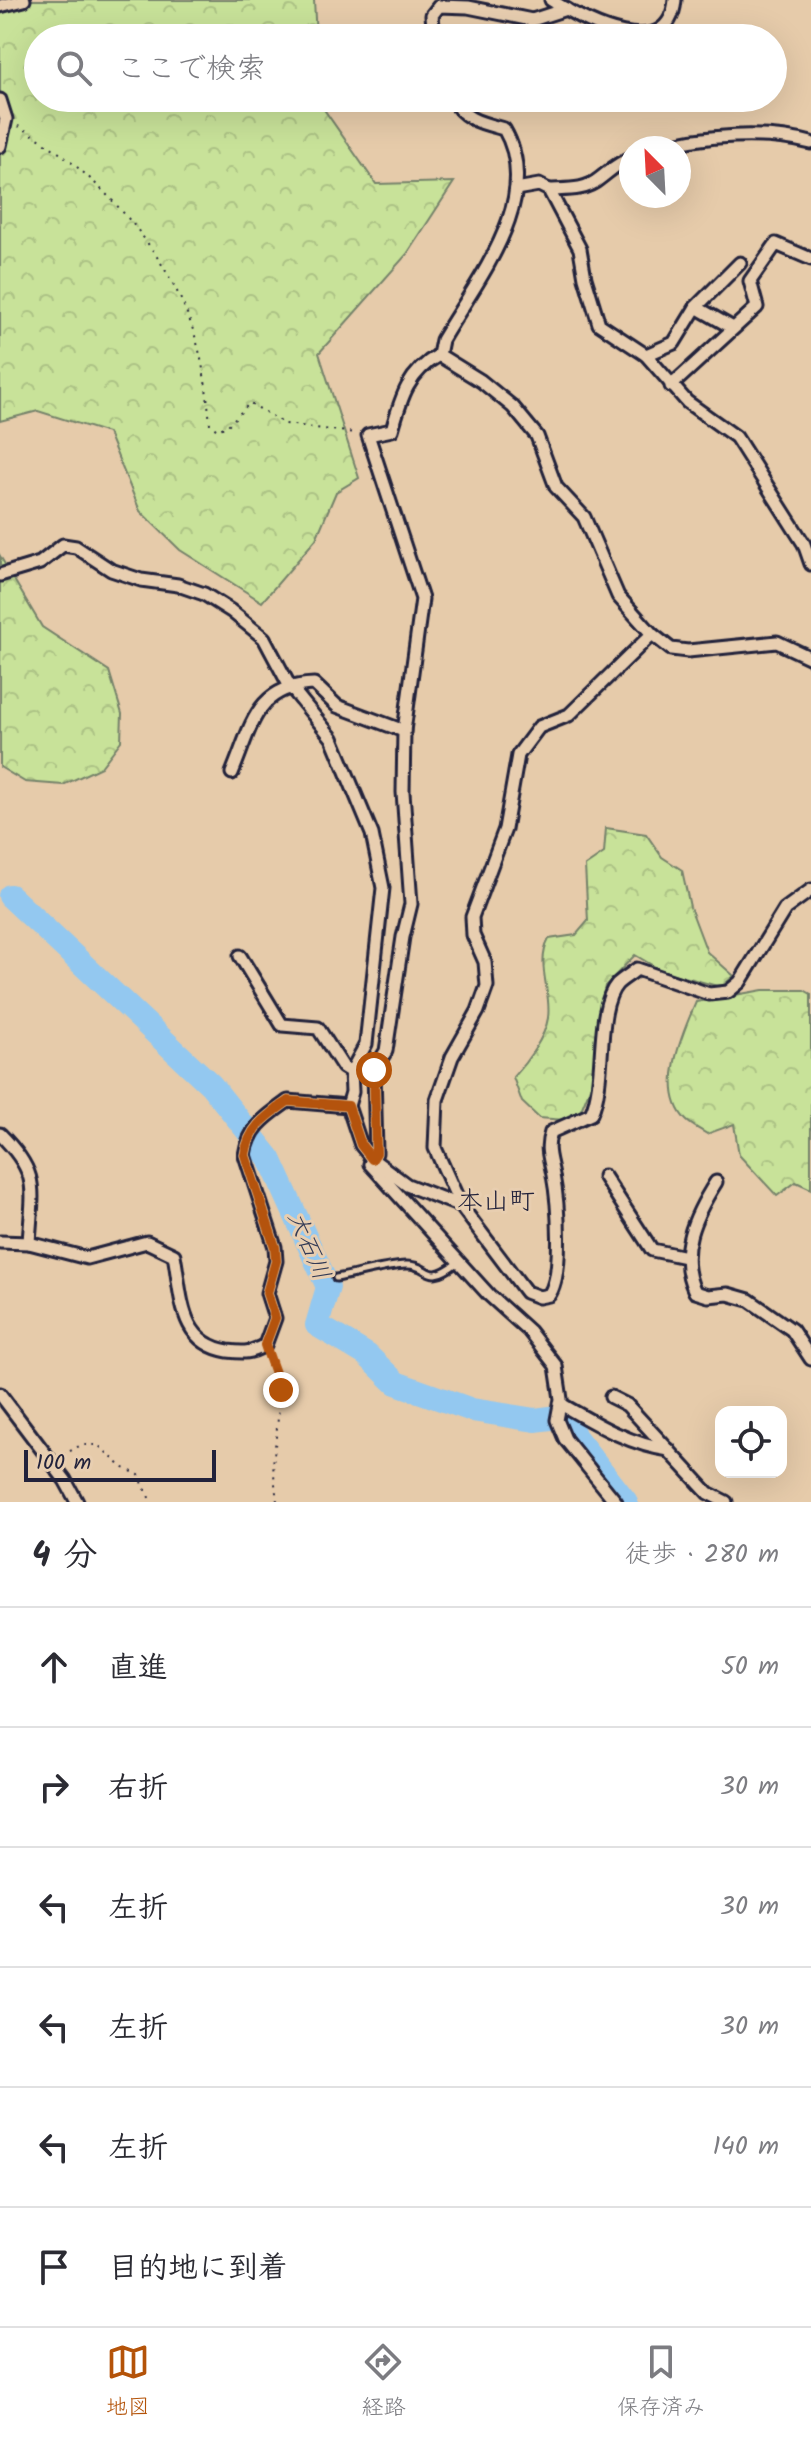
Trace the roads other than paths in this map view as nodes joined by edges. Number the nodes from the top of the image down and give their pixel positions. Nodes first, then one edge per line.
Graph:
1 (24, 0) edge
2 (551, 0) edge
3 (675, 0) edge
4 (0, 6) edge
5 (566, 9) junction
6 (433, 24) edge
7 (601, 24) edge
8 (665, 24) edge
9 (0, 100) edge
10 (460, 112) edge
11 (691, 140) edge
12 (811, 143) edge
13 (0, 146) edge
14 (619, 163) edge
15 (516, 189) junction
16 (549, 190) junction
17 (811, 259) edge
18 (740, 263) dead end
19 (696, 307) junction
20 (733, 328) junction
21 (439, 355) junction
22 (646, 355) junction
23 (671, 386) junction
24 (811, 564) edge
25 (0, 575) edge
26 (652, 634) junction
27 (811, 658) edge
28 (289, 685) junction
29 (404, 731) junction
30 (232, 773) dead end
31 (811, 890) edge
32 (240, 956) dead end
33 (351, 1072) junction
34 (348, 1106) junction
35 (0, 1134) edge
36 (372, 1159) junction
37 (604, 1176) dead end
38 (716, 1182) dead end
39 (461, 1206) junction
40 (0, 1242) edge
41 (29, 1243) junction
42 (686, 1257) junction
43 (458, 1262) junction
44 (336, 1278) dead end
45 (811, 1359) edge
46 (0, 1394) edge
47 (611, 1397) dead end
48 (561, 1404) junction
49 (669, 1450) junction
50 (77, 1502) edge
51 (616, 1502) edge
52 (726, 1502) edge

1 - 4 street
2 - 5 street
3 - 8 street
5 - 6 street
5 - 7 street
9 - 13 street
10 - 15 street
11 - 12 street
14 - 16 street
15 - 16 street
15 - 21 street
16 - 22 street
17 - 20 street
18 - 19 street
19 - 20 street
19 - 22 street
20 - 23 street
21 - 26 street
21 - 29 street
22 - 23 street
23 - 24 street
25 - 28 street
26 - 27 street
26 - 39 street
28 - 29 street
28 - 30 street
28 - 33 street
29 - 36 street
31 - 39 street
32 - 33 street
33 - 34 street
34 - 36 street
34 - 41 street
35 - 41 street
36 - 39 street
36 - 43 street
37 - 42 street
38 - 42 street
40 - 41 street
42 - 45 street
43 - 44 lane
43 - 48 street
46 - 50 street
47 - 49 street
48 - 49 street
48 - 51 street
49 - 52 street

